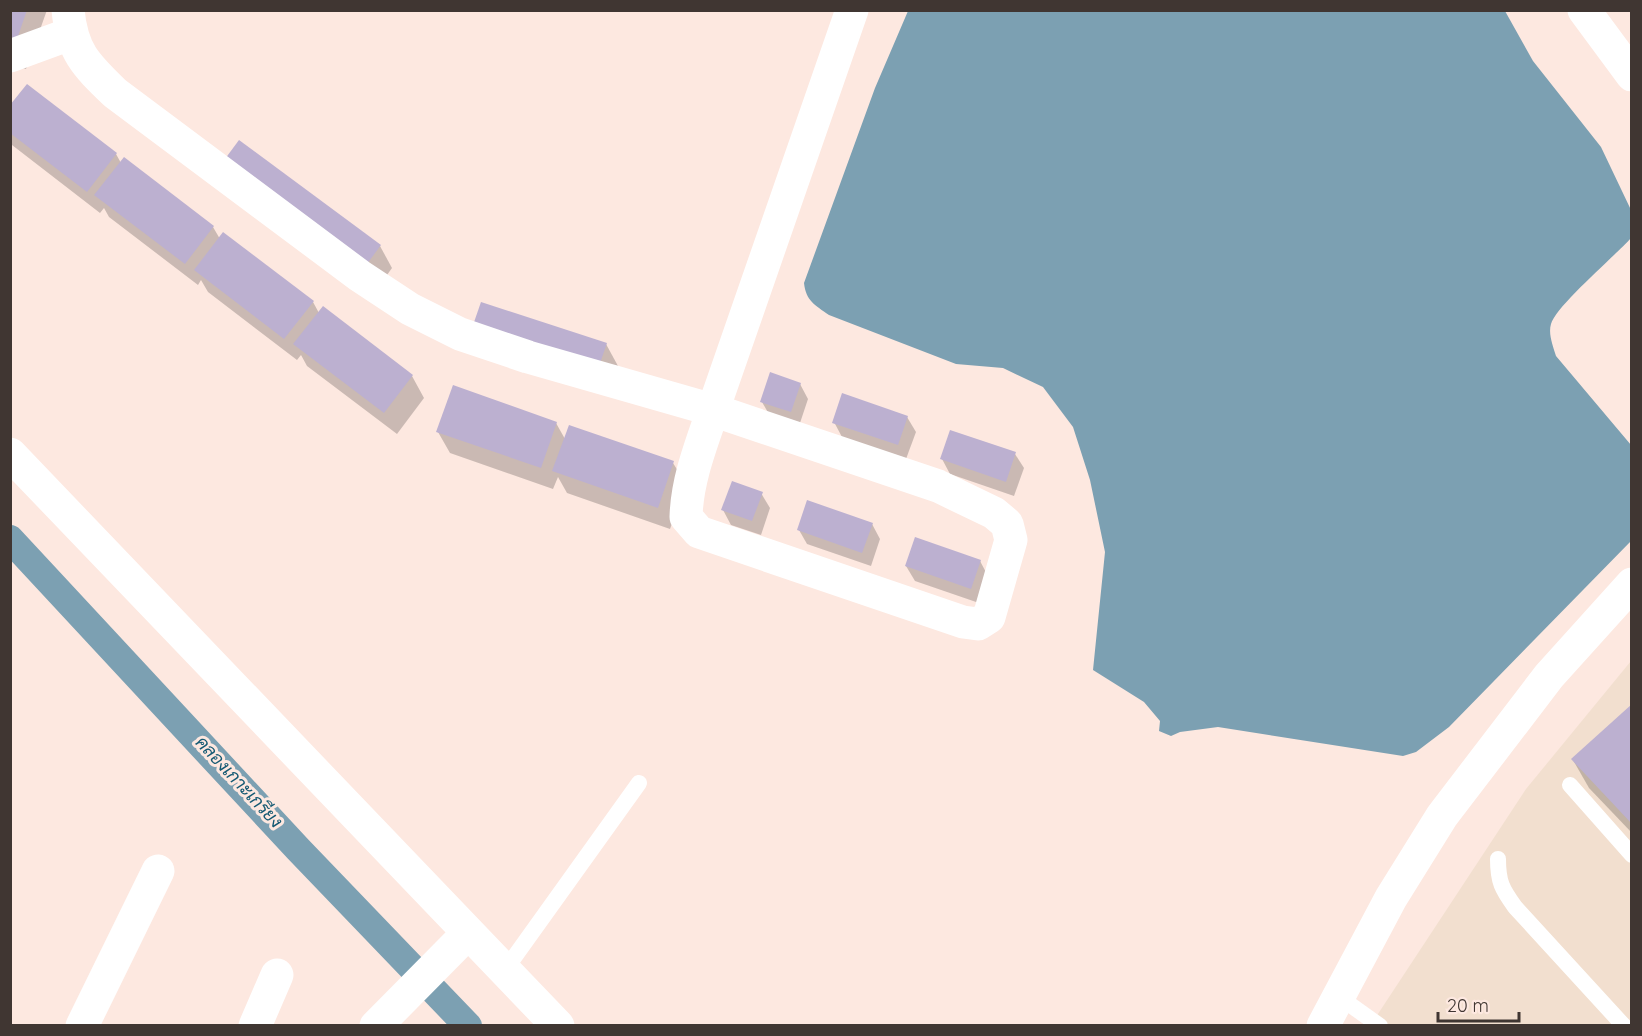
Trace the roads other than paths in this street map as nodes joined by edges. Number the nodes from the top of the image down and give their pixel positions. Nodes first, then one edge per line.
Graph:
1 (852, 10) edge
2 (1584, 10) edge
3 (69, 22) edge
4 (10, 56) edge
5 (1632, 75) edge
6 (713, 410) junction
7 (10, 454) edge
8 (1632, 584) edge
9 (639, 783) dead end
10 (1570, 785) dead end
11 (1632, 855) edge
12 (1498, 859) dead end
13 (158, 871) dead end
14 (458, 942) junction
15 (505, 970) junction
16 (277, 975) dead end
17 (1338, 996) junction
18 (82, 1026) edge
19 (255, 1026) edge
20 (376, 1026) edge
21 (558, 1026) edge
22 (1323, 1026) edge
23 (1380, 1026) edge
24 (1624, 1026) edge

1 - 6 street
2 - 5 street
3 - 4 street
3 - 6 street
6 - 6 street
7 - 14 street
8 - 17 street
9 - 15 lane
10 - 11 lane
12 - 24 lane
13 - 18 street
14 - 15 street
14 - 20 street
15 - 21 street
16 - 19 street
17 - 22 street
17 - 23 lane

